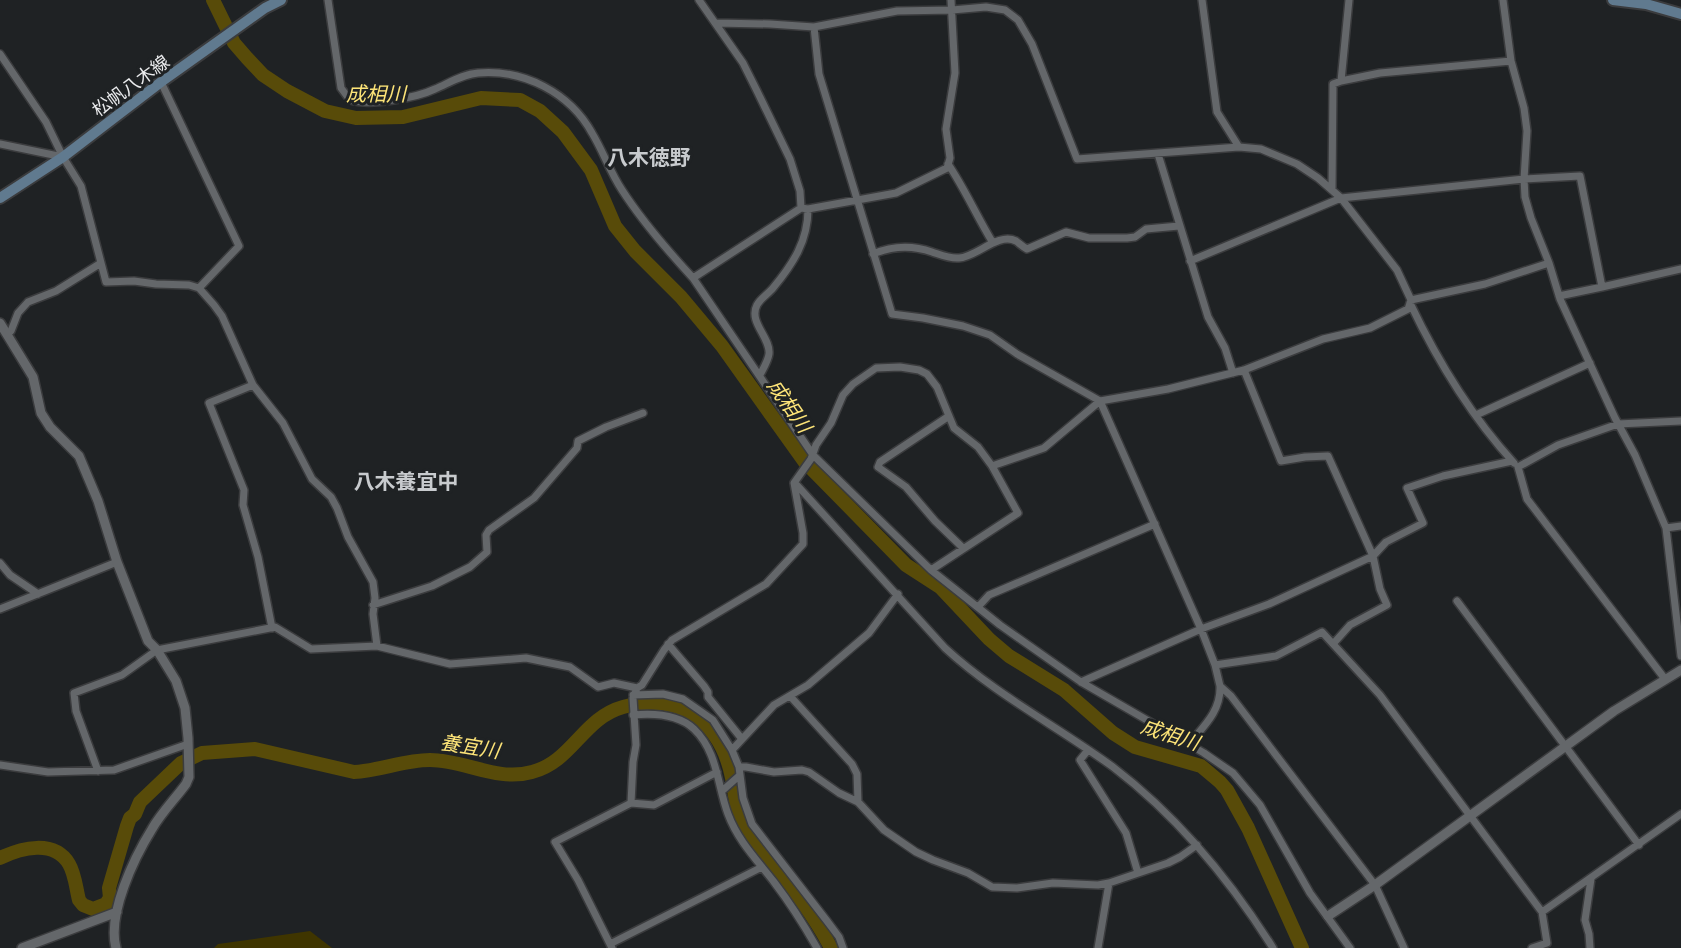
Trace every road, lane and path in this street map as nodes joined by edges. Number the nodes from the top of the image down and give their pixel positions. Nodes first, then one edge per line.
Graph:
1 (281, 0) edge
2 (328, 0) edge
3 (699, 0) edge
4 (951, 0) edge
5 (1202, 0) edge
6 (1350, 0) edge
7 (1503, 0) edge
8 (1613, 0) edge
9 (988, 3) edge
10 (952, 10) junction
11 (1678, 12) edge
12 (716, 23) junction
13 (814, 27) junction
14 (0, 54) edge
15 (1511, 61) junction
16 (1341, 81) junction
17 (161, 82) junction
18 (0, 144) edge
19 (1239, 147) junction
20 (1158, 154) junction
21 (63, 157) junction
22 (948, 164) junction
23 (1524, 179) junction
24 (1332, 190) junction
25 (0, 198) edge
26 (1341, 198) junction
27 (856, 200) junction
28 (804, 208) junction
29 (1179, 226) junction
30 (993, 243) junction
31 (873, 254) junction
32 (1190, 261) junction
33 (101, 263) junction
34 (1549, 263) junction
35 (1681, 269) edge
36 (693, 278) junction
37 (1602, 287) junction
38 (199, 288) junction
39 (1559, 296) junction
40 (1411, 302) junction
41 (0, 323) edge
42 (7, 334) junction
43 (1590, 363) junction
44 (1244, 370) junction
45 (1233, 373) junction
46 (759, 375) junction
47 (253, 385) junction
48 (1100, 401) junction
49 (643, 413) dead end
50 (1476, 414) junction
51 (949, 416) junction
52 (1681, 421) edge
53 (1618, 424) junction
54 (812, 457) junction
55 (1515, 464) junction
56 (992, 466) junction
57 (796, 480) junction
58 (1155, 524) junction
59 (1681, 526) edge
60 (1666, 528) junction
61 (963, 548) junction
62 (1373, 556) junction
63 (117, 562) junction
64 (0, 563) edge
65 (931, 570) junction
66 (38, 594) junction
67 (898, 594) junction
68 (1457, 602) dead end
69 (373, 605) junction
70 (978, 607) junction
71 (0, 609) edge
72 (272, 628) junction
73 (1201, 629) junction
74 (668, 644) junction
75 (1333, 644) junction
76 (376, 646) junction
77 (157, 650) junction
78 (1681, 656) edge
79 (1215, 665) junction
80 (1681, 670) edge
81 (1665, 679) junction
82 (1081, 682) junction
83 (1220, 686) junction
84 (634, 693) junction
85 (790, 696) junction
86 (633, 715) junction
87 (742, 739) junction
88 (188, 744) junction
89 (1189, 744) junction
90 (1566, 746) junction
91 (732, 750) junction
92 (1088, 750) junction
93 (0, 765) edge
94 (98, 771) junction
95 (717, 772) junction
96 (739, 774) junction
97 (722, 791) junction
98 (858, 802) junction
99 (631, 803) junction
100 (1681, 814) edge
101 (1470, 815) junction
102 (1197, 845) junction
103 (1639, 845) junction
104 (762, 867) junction
105 (1138, 873) junction
106 (1590, 879) junction
107 (1109, 884) junction
108 (1375, 885) junction
109 (117, 912) junction
110 (1542, 912) junction
111 (1328, 916) junction
112 (611, 946) edge
113 (22, 948) edge
114 (116, 948) edge
115 (817, 948) edge
116 (843, 948) edge
117 (1098, 948) edge
118 (1273, 948) edge
119 (1350, 948) edge
120 (1404, 948) edge
121 (1532, 948) edge
122 (1590, 948) edge

1 - 17 main road, 松帆八木線
2 - 36 street
3 - 12 street
4 - 10 street
5 - 19 street
6 - 16 street
7 - 15 street
8 - 11 main road
9 - 10 street
9 - 20 street
10 - 13 street
10 - 22 street
12 - 13 street
12 - 28 street
13 - 27 street
14 - 21 street
15 - 16 street
15 - 23 street
16 - 24 street
17 - 21 main road, 松帆八木線
17 - 38 street
18 - 21 street
19 - 20 street
19 - 24 street
20 - 29 street
21 - 25 main road, 松帆八木線
21 - 33 street
22 - 27 street
22 - 30 street
23 - 26 street
23 - 34 street
23 - 37 street
24 - 26 street
26 - 32 street
26 - 40 street
27 - 28 street
27 - 31 street
28 - 36 street
28 - 46 street
29 - 30 street
29 - 32 street
30 - 31 street
31 - 48 street
32 - 45 street
33 - 38 street
33 - 42 street
34 - 39 street
34 - 40 street
35 - 37 street
36 - 46 street
37 - 39 street
38 - 47 street
39 - 43 street
40 - 44 street
40 - 50 street
41 - 42 street
42 - 63 street
43 - 50 street
43 - 53 street
44 - 45 street
44 - 62 street
45 - 48 street
46 - 54 street
47 - 69 street
47 - 72 street
48 - 56 street
48 - 58 street
49 - 69 street
50 - 55 street
51 - 54 street
51 - 56 street
51 - 61 street
52 - 53 street
53 - 55 street
53 - 60 street
54 - 57 street
54 - 65 street
55 - 62 street
55 - 81 street
56 - 61 street
57 - 67 street
57 - 74 street
58 - 70 street
58 - 73 street
59 - 60 street
60 - 78 street
61 - 65 street
62 - 73 street
62 - 75 street
63 - 66 street
63 - 77 street
64 - 66 street
65 - 70 street
66 - 71 street
67 - 85 street
67 - 92 street
68 - 90 street
69 - 76 street
70 - 82 street
72 - 76 street
72 - 77 street
73 - 79 street
73 - 82 street
74 - 84 street
74 - 87 street
75 - 79 street
75 - 101 street
76 - 84 street
77 - 88 street
77 - 94 street
79 - 83 street
80 - 81 street
81 - 90 street
82 - 89 street
83 - 89 street
83 - 108 street
84 - 86 street
84 - 91 street
85 - 87 street
85 - 98 street
86 - 95 street
86 - 99 street
87 - 91 street
88 - 94 street
88 - 109 street
89 - 111 street
90 - 101 street
90 - 103 street
91 - 96 street
92 - 102 street
92 - 105 street
93 - 94 street
95 - 97 street
95 - 99 street
96 - 97 street
96 - 98 street
96 - 116 street
97 - 104 street
98 - 107 street
99 - 112 street
100 - 103 street
101 - 108 street
101 - 110 street
102 - 105 street
102 - 118 street
103 - 106 street
104 - 112 street
104 - 115 street
105 - 107 street
106 - 110 street
106 - 122 street
107 - 117 street
108 - 111 street
108 - 120 street
109 - 113 street
109 - 114 street
110 - 121 street
111 - 119 street

